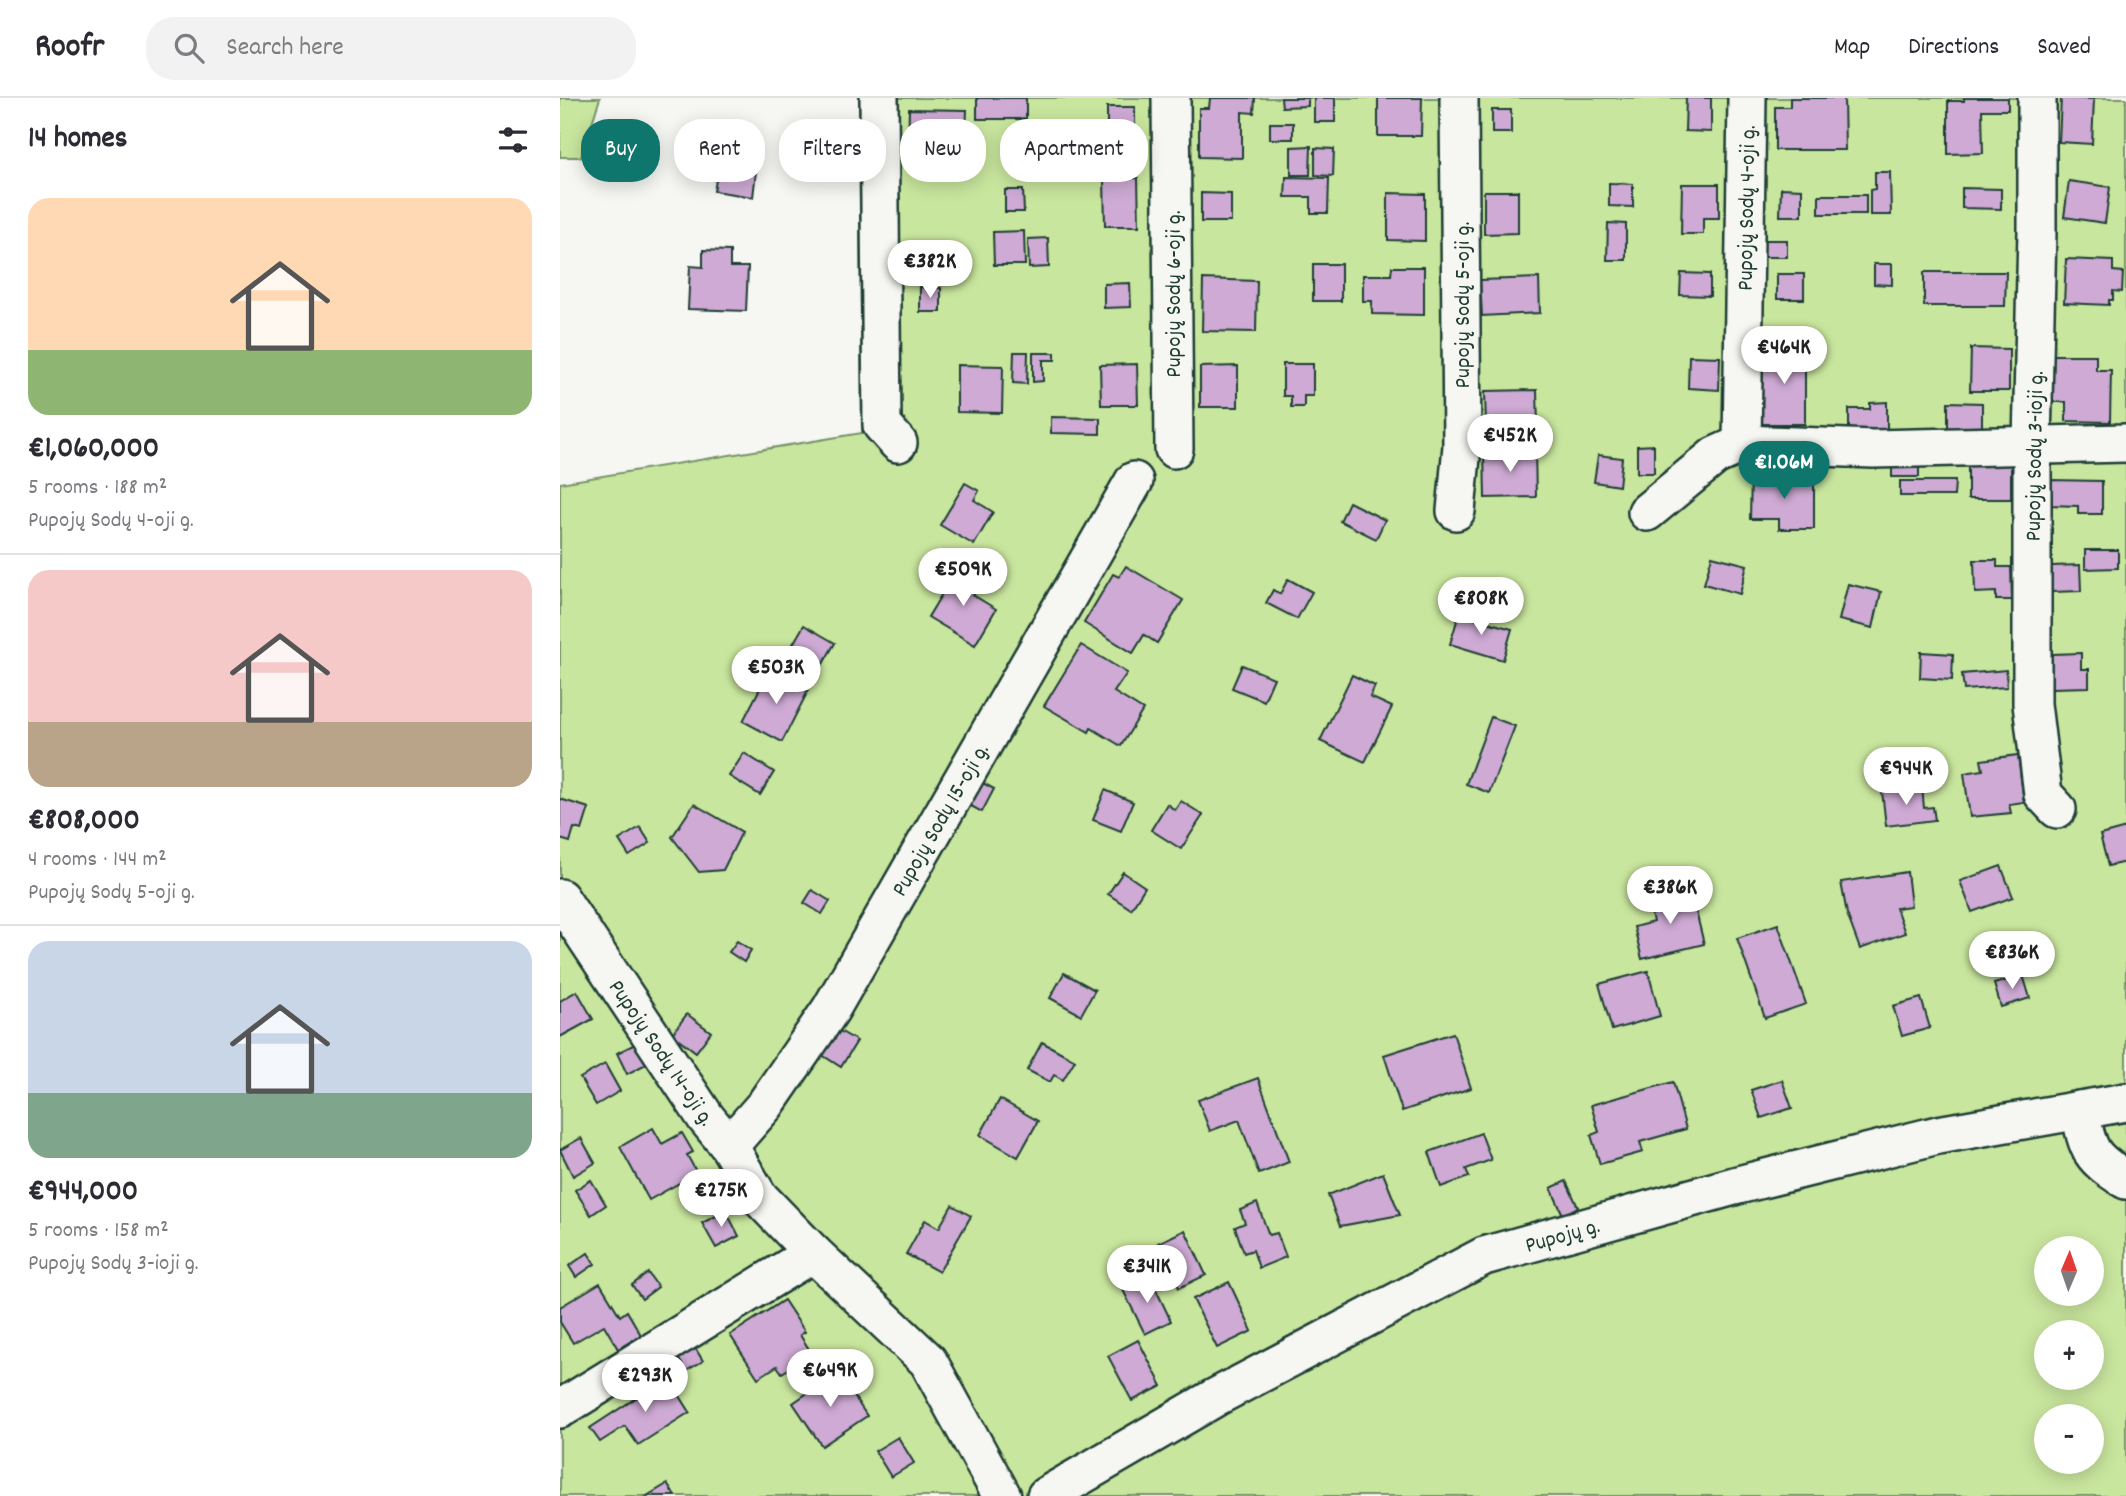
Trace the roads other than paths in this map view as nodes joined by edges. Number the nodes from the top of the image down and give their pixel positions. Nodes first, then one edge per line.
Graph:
1 (879, 98) edge
2 (1171, 98) edge
3 (1459, 98) edge
4 (1747, 98) edge
5 (2037, 98) edge
6 (898, 443) dead end
7 (2126, 443) edge
8 (1742, 444) junction
9 (2032, 444) junction
10 (1174, 449) dead end
11 (1133, 481) dead end
12 (1456, 511) dead end
13 (1647, 512) dead end
14 (2057, 809) dead end
15 (560, 898) edge
16 (2126, 1102) edge
17 (2080, 1110) junction
18 (729, 1146) junction
19 (2126, 1180) edge
20 (813, 1253) junction
21 (560, 1409) edge
22 (1002, 1496) edge
23 (1046, 1496) edge

1 - 6 street
2 - 10 street, Pupojų Sodų 6-oji g.
3 - 12 street, Pupojų Sodų 5-oji g.
4 - 8 street, Pupojų Sodų 4-oji g.
5 - 9 street, Pupojų Sodų 3-ioji g.
7 - 9 street
8 - 9 street
8 - 13 street
9 - 14 street, Pupojų Sodų 3-ioji g.
11 - 18 street, Pupojų Sodų 15-oji g.
15 - 18 street, Pupojų Sodų 14-oji g.
16 - 17 street, Pupojų g.
17 - 19 street
17 - 23 street, Pupojų g.
18 - 20 street, Pupojų Sodų 14-oji g.
20 - 21 street
20 - 22 street, Pupojų Sodų 14-oji g.

